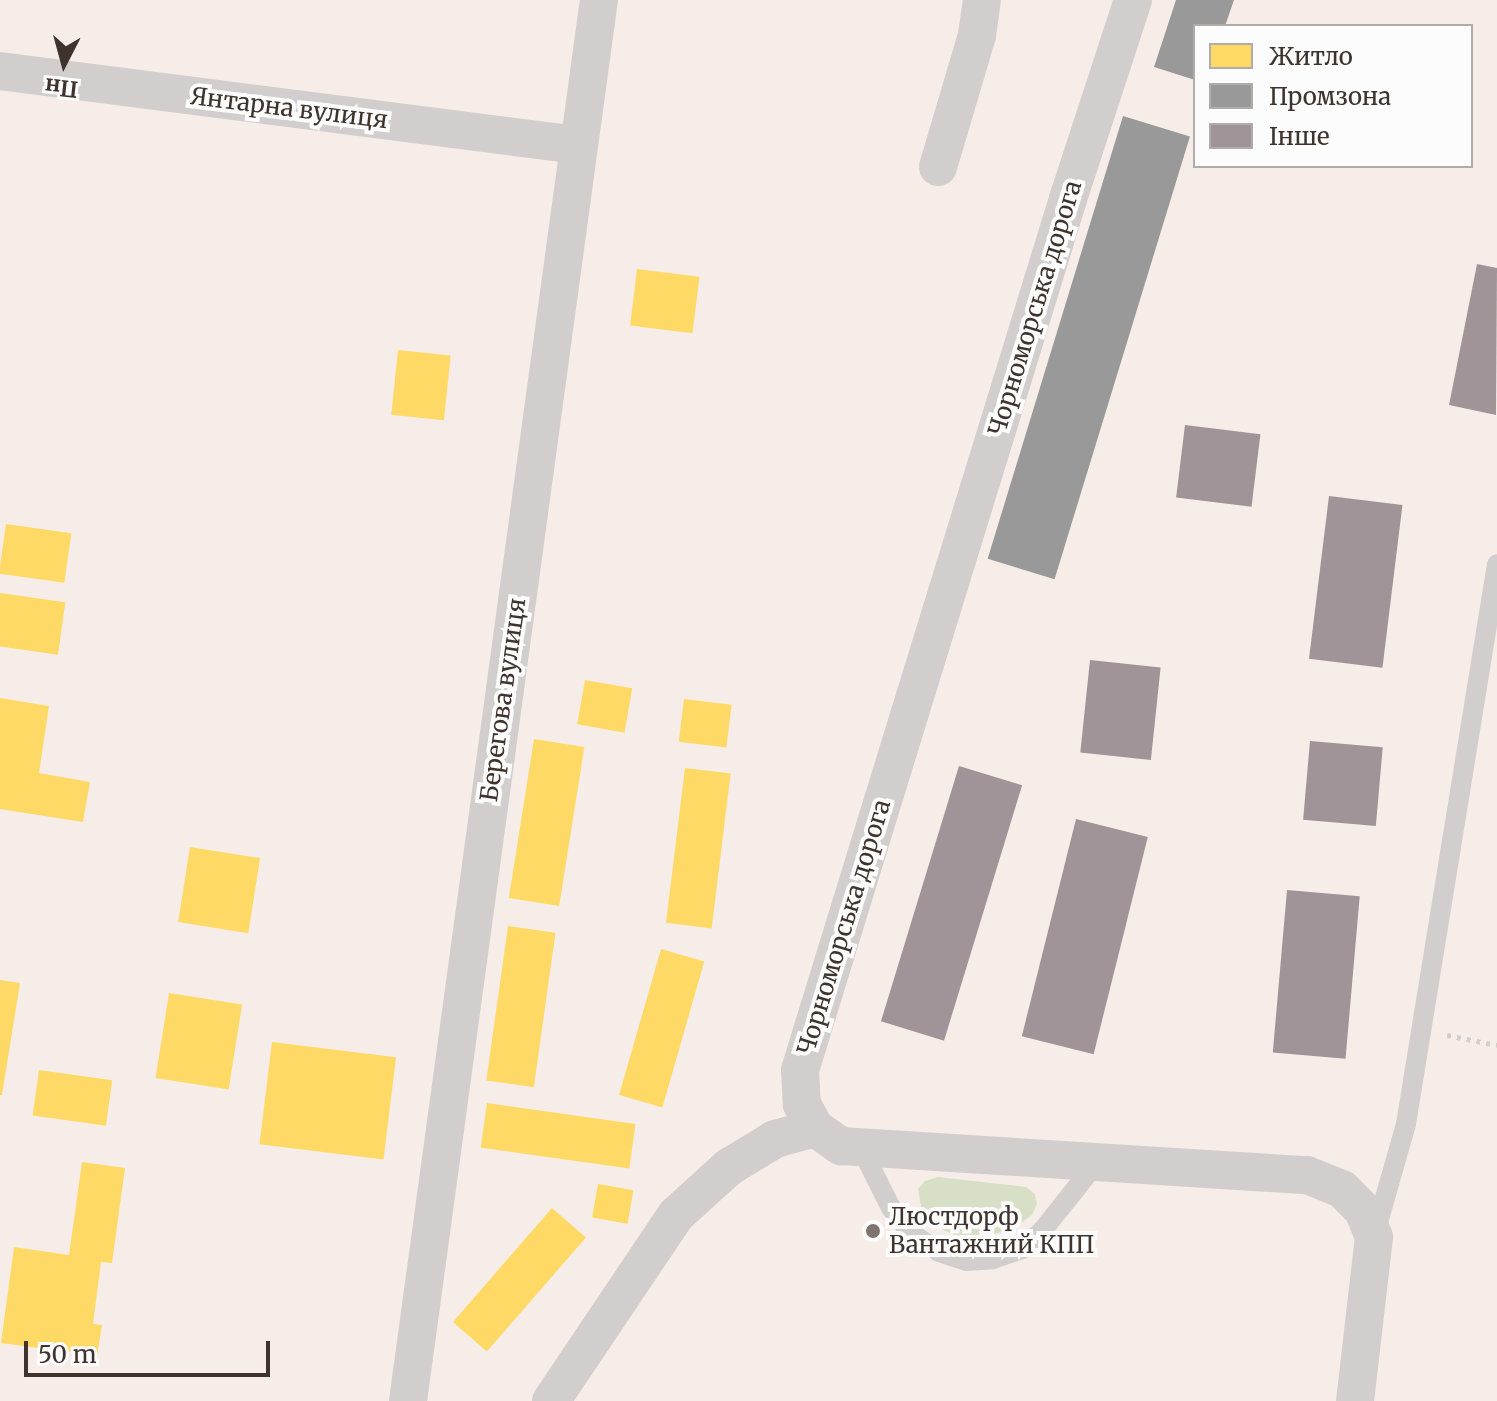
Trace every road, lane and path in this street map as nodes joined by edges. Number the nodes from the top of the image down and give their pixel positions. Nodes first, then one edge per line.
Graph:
1 (599, 0) edge
2 (982, 0) edge
3 (1133, 0) edge
4 (0, 71) edge
5 (578, 145) junction
6 (938, 167) dead end
7 (1497, 564) edge
8 (1453, 1036) dead end
9 (1497, 1045) edge
10 (815, 1128) junction
11 (861, 1148) junction
12 (1097, 1162) junction
13 (1374, 1237) junction
14 (408, 1401) edge
15 (551, 1401) edge
16 (1355, 1401) edge

1 - 5 street, Берегова вулиця
2 - 6 street
3 - 10 street, Чорноморська дорога
4 - 5 street, Янтарна вулиця
5 - 14 street, Берегова вулиця
7 - 13 lane
8 - 9 path
10 - 11 street
10 - 15 street
11 - 12 street
11 - 12 lane
12 - 13 street
13 - 16 street

